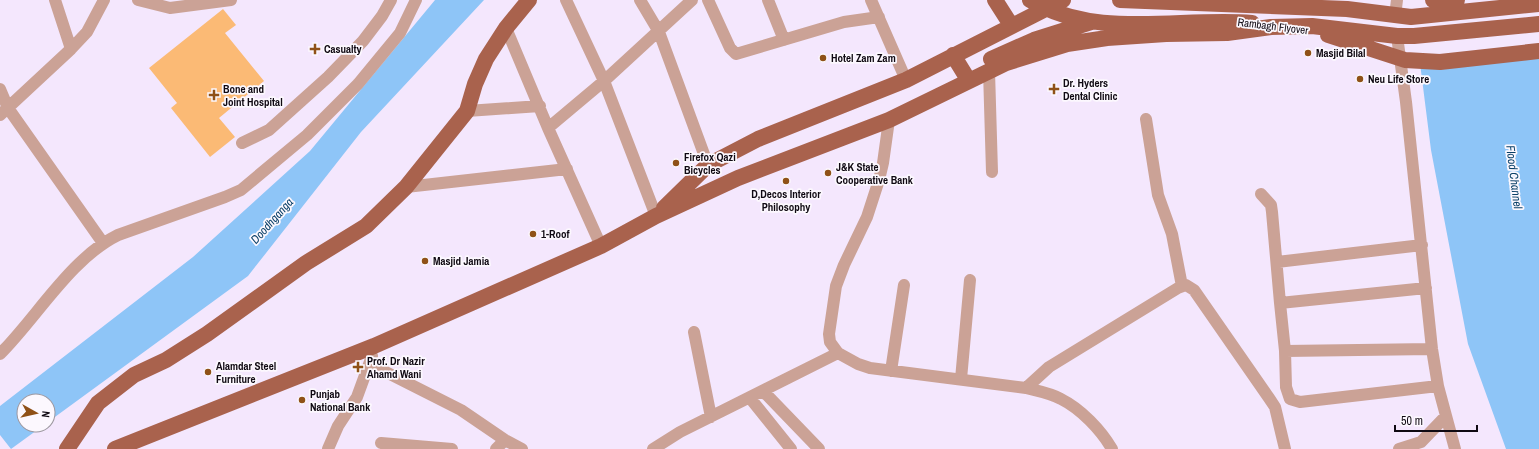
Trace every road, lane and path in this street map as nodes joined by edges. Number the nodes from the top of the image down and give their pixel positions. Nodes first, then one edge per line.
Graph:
1 (55, 0) edge
2 (104, 0) edge
3 (138, 0) edge
4 (231, 0) edge
5 (391, 0) edge
6 (416, 0) edge
7 (529, 0) edge
8 (566, 0) edge
9 (640, 0) edge
10 (692, 0) edge
11 (708, 0) edge
12 (768, 0) edge
13 (871, 0) edge
14 (995, 0) edge
15 (1006, 0) edge
16 (1030, 0) edge
17 (1063, 0) edge
18 (1120, 0) edge
19 (1433, 0) edge
20 (1457, 0) edge
21 (1539, 4) edge
22 (1396, 8) edge
23 (879, 17) junction
24 (1093, 22) junction
25 (1014, 24) junction
26 (1539, 24) edge
27 (506, 28) junction
28 (659, 32) junction
29 (1397, 36) junction
30 (784, 40) junction
31 (71, 49) junction
32 (1539, 51) edge
33 (953, 55) junction
34 (989, 72) junction
35 (906, 80) junction
36 (604, 81) junction
37 (969, 81) junction
38 (0, 89) edge
39 (540, 106) junction
40 (4, 111) edge
41 (467, 111) junction
42 (890, 115) junction
43 (1146, 119) dead end
44 (548, 128) junction
45 (242, 143) dead end
46 (708, 165) junction
47 (567, 169) junction
48 (992, 172) dead end
49 (406, 187) junction
50 (1261, 194) dead end
51 (656, 216) junction
52 (103, 243) junction
53 (1422, 245) junction
54 (601, 246) junction
55 (1277, 262) junction
56 (970, 280) dead end
57 (904, 285) dead end
58 (1182, 286) junction
59 (1426, 288) junction
60 (1280, 303) junction
61 (694, 332) dead end
62 (374, 346) junction
63 (1432, 348) junction
64 (1285, 352) junction
65 (838, 353) junction
66 (0, 354) edge
67 (370, 364) junction
68 (891, 371) junction
69 (961, 379) junction
70 (1438, 386) junction
71 (1026, 388) junction
72 (763, 392) junction
73 (750, 398) junction
74 (1446, 416) junction
75 (711, 417) junction
76 (505, 440) junction
77 (382, 443) dead end
78 (122, 448) edge
79 (659, 448) edge
80 (66, 449) edge
81 (328, 449) edge
82 (452, 449) edge
83 (496, 449) edge
84 (522, 449) edge
85 (791, 449) edge
86 (819, 449) edge
87 (1112, 449) edge
88 (1285, 449) edge
89 (1399, 449) edge
90 (1455, 449) edge

1 - 31 street
2 - 31 street
3 - 4 street
5 - 45 street
6 - 52 street
7 - 27 main road
8 - 36 street
9 - 28 street
10 - 28 street
11 - 30 street
12 - 30 street
13 - 23 street
14 - 25 main road
15 - 25 main road
16 - 24 main road, Rambagh Flyover
17 - 25 main road
18 - 22 main road
19 - 20 main road
21 - 22 main road
23 - 30 street
23 - 35 street
24 - 32 main road, Rambagh Flyover
24 - 42 main road
25 - 33 main road
26 - 29 main road
27 - 39 street
27 - 41 main road
28 - 36 street
28 - 46 street
29 - 34 main road
29 - 53 street
31 - 40 street
33 - 35 main road
33 - 37 main road
34 - 37 main road
34 - 48 street
35 - 46 main road
36 - 44 street
36 - 51 street
37 - 42 main road
38 - 40 street
39 - 41 street
39 - 44 street
40 - 52 street
41 - 49 main road
42 - 51 main road
42 - 65 street
43 - 58 street
44 - 47 street
46 - 51 main road
47 - 49 street
47 - 54 street
49 - 80 main road
50 - 55 street
51 - 54 main road
52 - 66 street
53 - 55 street
53 - 59 street
54 - 62 main road
55 - 60 street
56 - 69 street
57 - 68 street
58 - 71 street
58 - 88 street
59 - 60 street
59 - 63 street
60 - 64 street
61 - 75 street
62 - 67 street
62 - 78 main road
63 - 64 street
63 - 70 street
64 - 70 street
65 - 68 street
65 - 72 street
67 - 76 street
67 - 81 street
68 - 69 street
69 - 71 street
70 - 74 street
71 - 87 street
72 - 73 street
72 - 86 street
73 - 75 street
73 - 85 street
74 - 89 street
74 - 90 street
75 - 79 street
76 - 83 street
76 - 84 street
77 - 82 street

